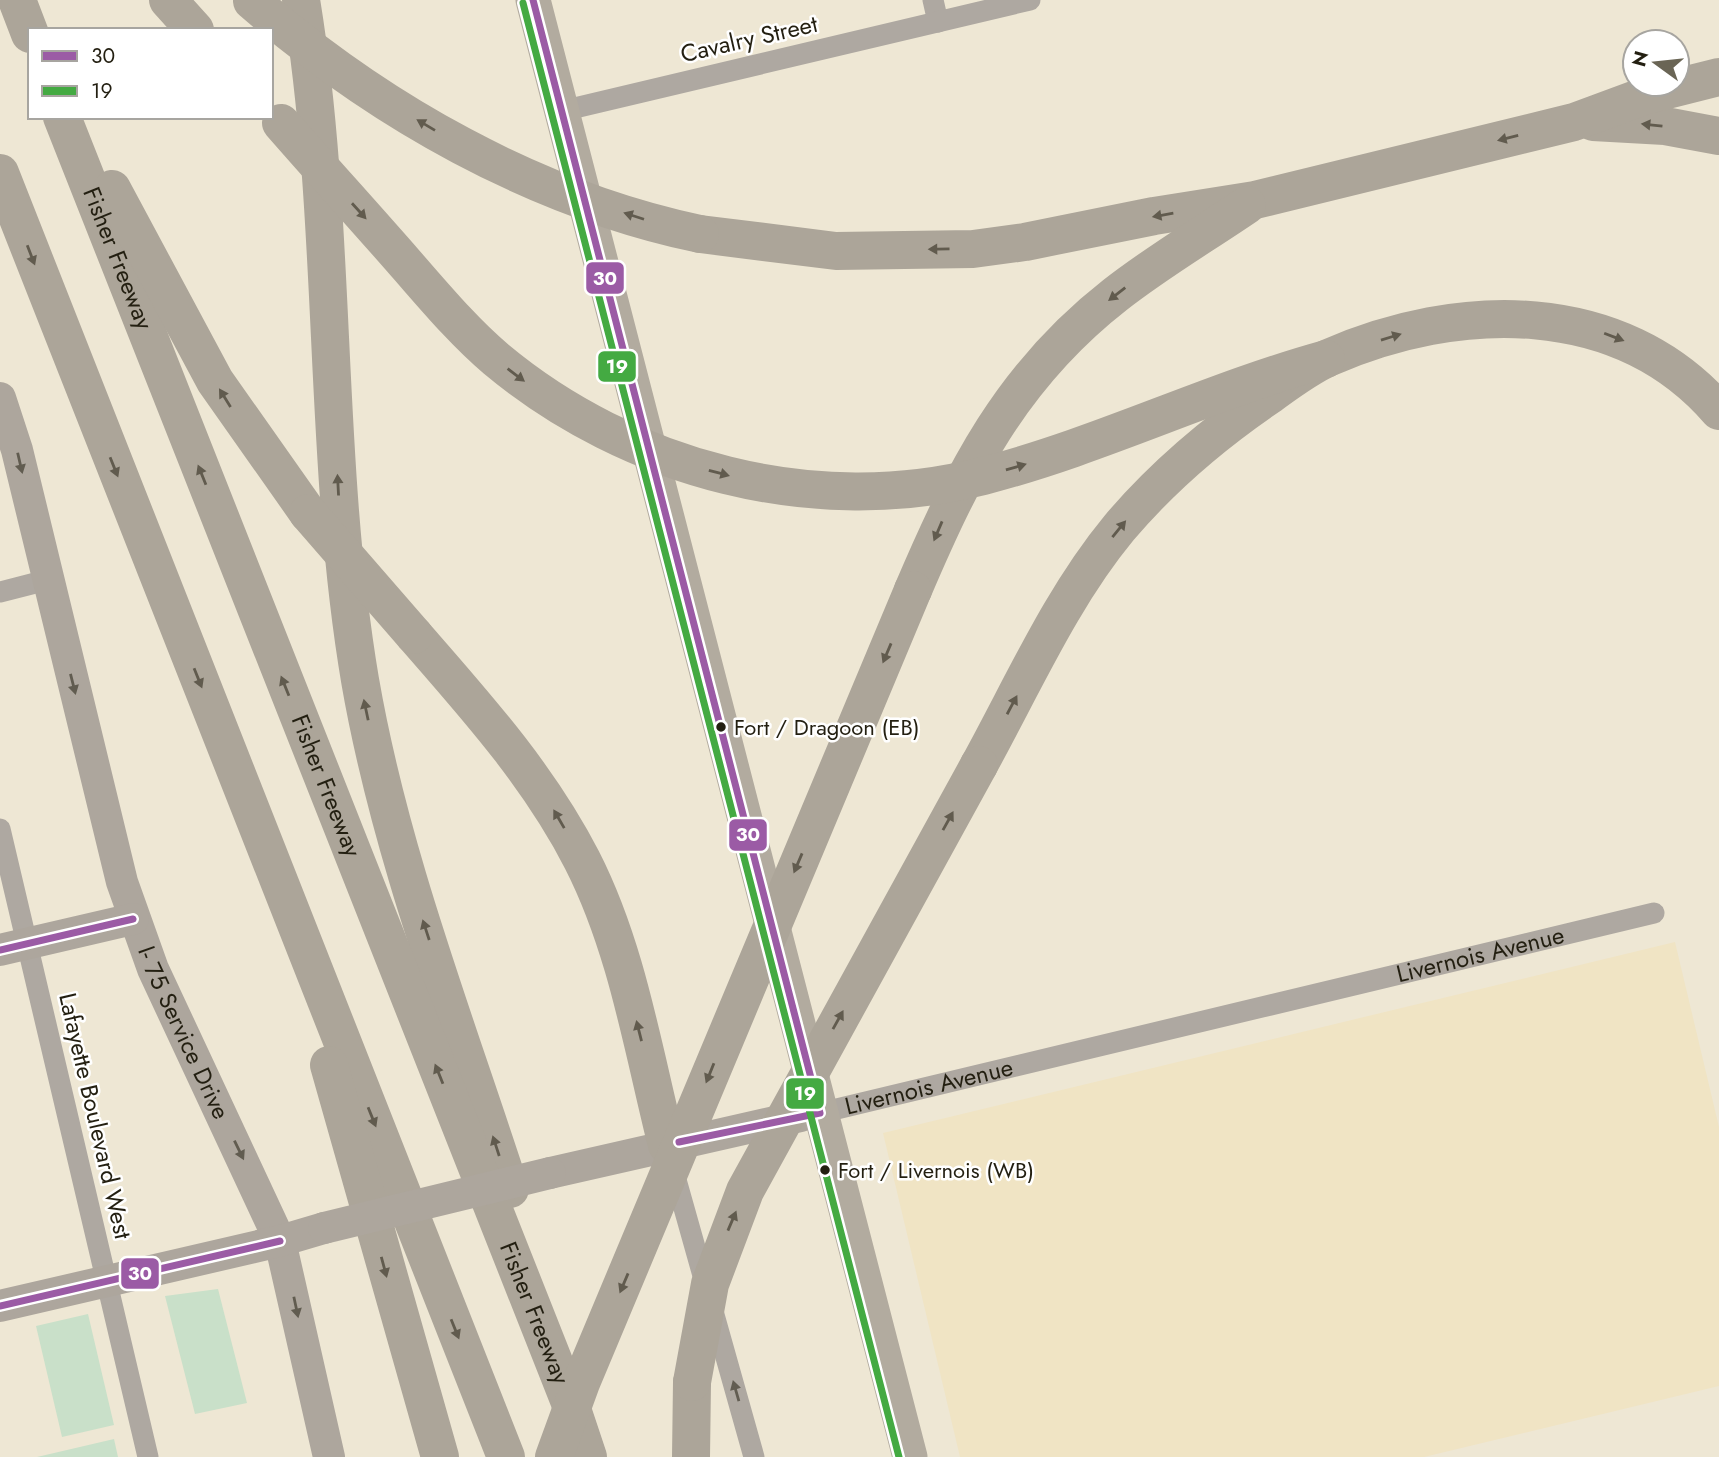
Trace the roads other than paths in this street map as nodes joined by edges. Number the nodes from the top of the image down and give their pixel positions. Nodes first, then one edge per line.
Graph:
1 (168, 0) edge
2 (301, 0) edge
3 (533, 0) edge
4 (933, 0) edge
5 (1030, 0) edge
6 (252, 1) edge
7 (938, 22) junction
8 (193, 28) edge
9 (1719, 77) edge
10 (562, 111) junction
11 (276, 118) edge
12 (63, 119) edge
13 (77, 119) edge
14 (1574, 122) junction
15 (1719, 136) edge
16 (0, 173) edge
17 (1255, 200) junction
18 (1326, 359) junction
19 (0, 397) edge
20 (1719, 411) edge
21 (47, 580) junction
22 (0, 592) edge
23 (0, 829) edge
24 (275, 871) junction
25 (1654, 913) dead end
26 (133, 919) junction
27 (14, 947) edge
28 (820, 1113) junction
29 (667, 1145) junction
30 (280, 1241) junction
31 (106, 1281) junction
32 (0, 1306) edge
33 (569, 1400) junction
34 (148, 1457) edge
35 (329, 1457) edge
36 (440, 1457) edge
37 (506, 1457) edge
38 (554, 1457) edge
39 (588, 1457) edge
40 (691, 1457) edge
41 (754, 1457) edge
42 (910, 1457) edge

1 - 8 highway
33 -> 2 highway
3 - 10 main road
4 - 7 street
5 - 7 street, Cavalry Street
17 -> 6 highway, bridge
7 - 10 street, Cavalry Street
9 - 14 highway
10 - 28 main road
11 -> 18 highway, bridge
33 -> 12 highway, Fisher Freeway
29 -> 13 highway, bridge
15 -> 14 highway
14 -> 17 highway
16 -> 24 highway
17 -> 38 highway, bridge
18 -> 20 highway
40 -> 18 highway, bridge
19 -> 21 main road, I- 75 Service Drive
21 - 22 street
21 -> 26 main road, I- 75 Service Drive
23 - 27 street, Lafayette Boulevard West
24 -> 36 highway
24 -> 37 highway
25 - 28 street, Livernois Avenue
26 - 27 main road
26 -> 30 main road, I- 75 Service Drive
27 - 31 street, Lafayette Boulevard West
28 - 29 main road, Livernois Avenue
28 - 42 main road
29 - 30 main road, Livernois Avenue, bridge
41 -> 29 street
30 - 31 main road, Livernois Avenue
30 -> 35 main road, I- 75 Service Drive
31 - 32 main road, Livernois Avenue
31 - 34 street, Lafayette Boulevard West
33 - 39 highway, Fisher Freeway

